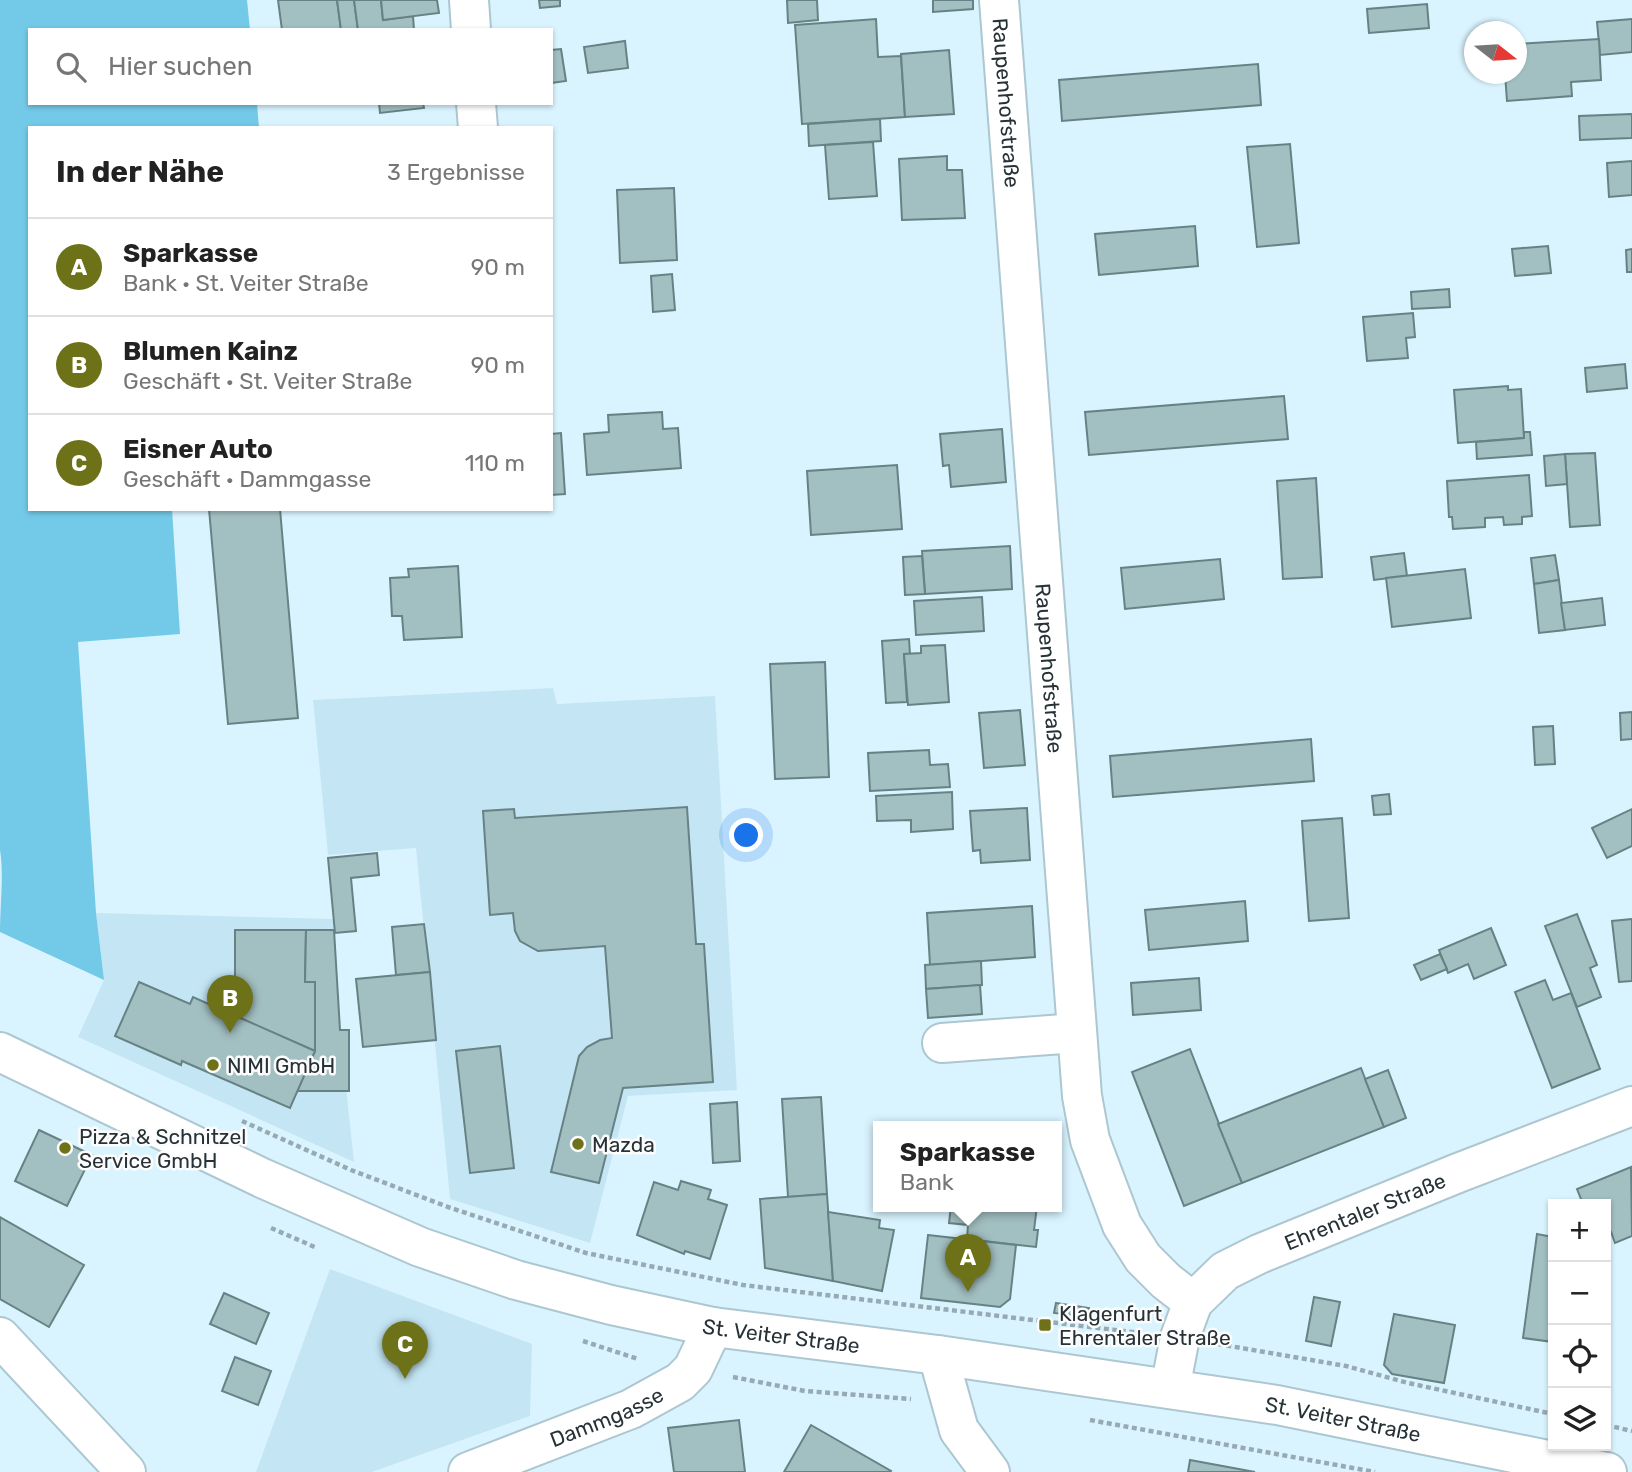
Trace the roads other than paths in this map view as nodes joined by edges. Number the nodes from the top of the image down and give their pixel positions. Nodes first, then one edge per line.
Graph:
1 (469, 0) edge
2 (999, 0) edge
3 (471, 28) edge
4 (476, 105) edge
5 (478, 126) edge
6 (1077, 1033) junction
7 (942, 1043) dead end
8 (0, 1052) edge
9 (1632, 1106) edge
10 (1193, 1302) junction
11 (713, 1327) junction
12 (0, 1337) edge
13 (938, 1355) junction
14 (1170, 1389) junction
15 (126, 1472) edge
16 (468, 1472) edge
17 (990, 1472) edge
18 (1607, 1472) edge

1 - 3 street
2 - 6 street, Raupenhofstraße
4 - 5 street
6 - 7 street
6 - 10 street, Raupenhofstraße
8 - 11 street, St. Veiter Straße
9 - 10 street, Ehrentaler Straße
10 - 14 street, Ehrentaler Straße
11 - 13 street, St. Veiter Straße
11 - 16 street, Dammgasse
12 - 15 street
13 - 14 street, St. Veiter Straße
13 - 17 street
14 - 18 street, St. Veiter Straße

